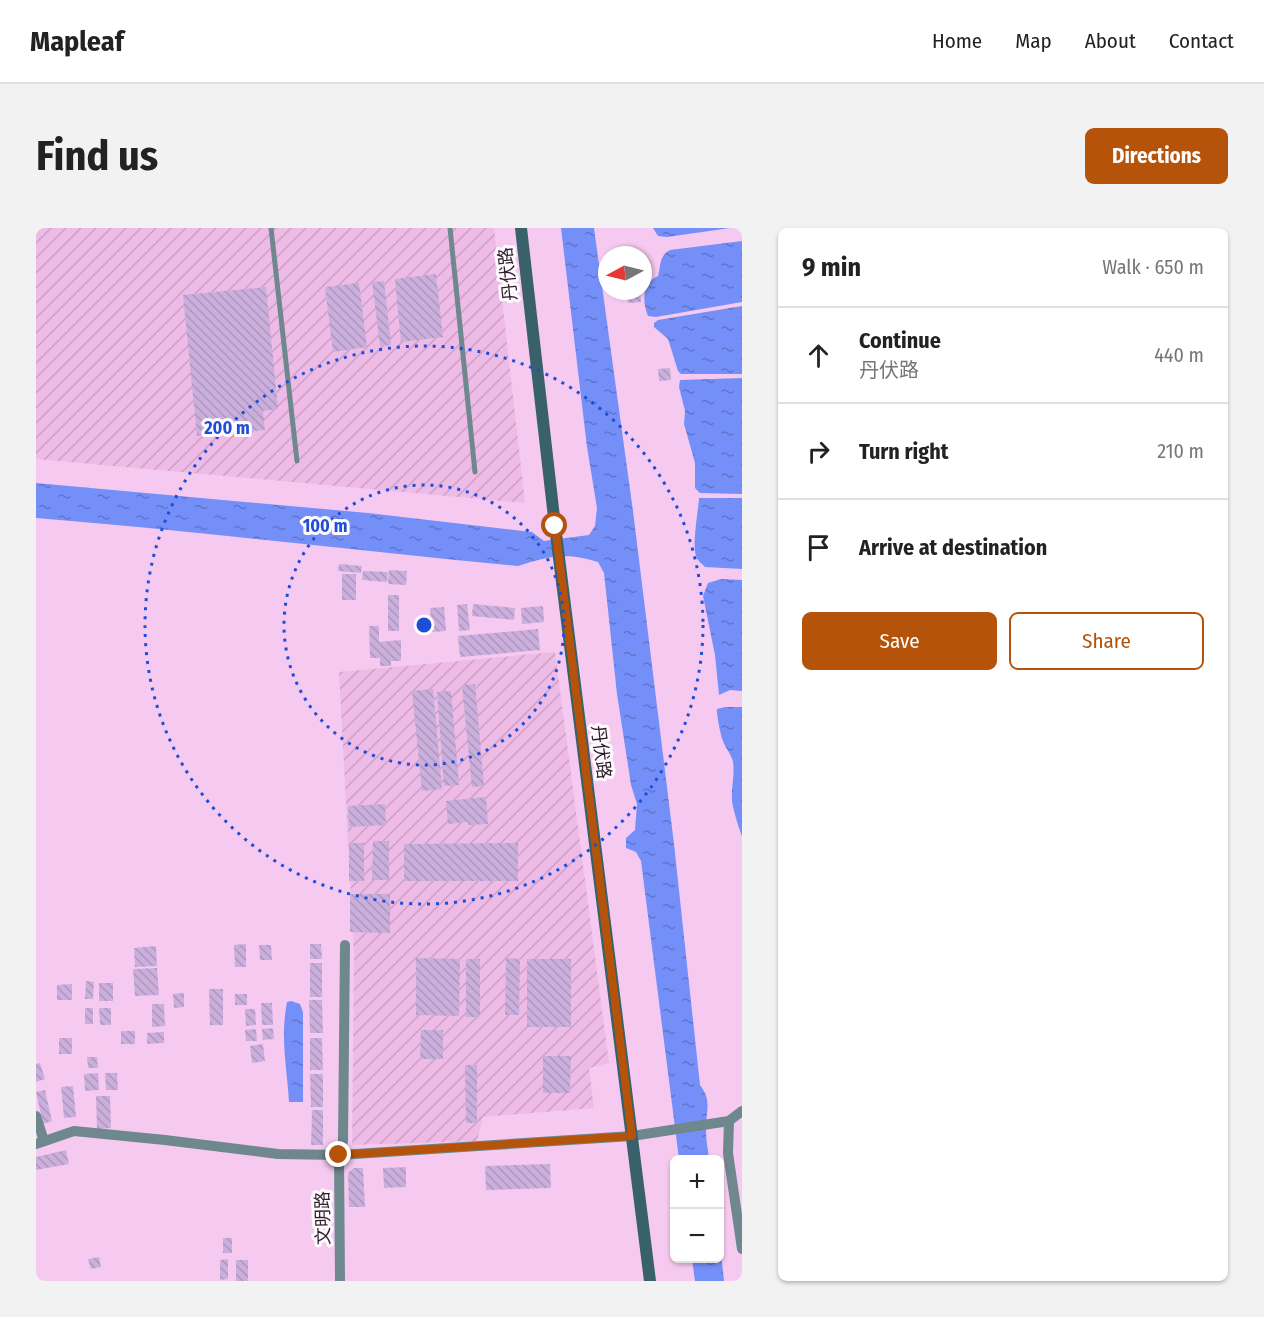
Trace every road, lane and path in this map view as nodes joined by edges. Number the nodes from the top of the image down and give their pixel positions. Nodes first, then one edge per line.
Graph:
1 (271, 228) edge
2 (450, 228) edge
3 (521, 228) edge
4 (297, 461) dead end
5 (475, 472) dead end
6 (345, 945) dead end
7 (742, 1111) edge
8 (36, 1116) edge
9 (729, 1122) junction
10 (632, 1136) junction
11 (40, 1143) edge
12 (339, 1155) junction
13 (742, 1249) edge
14 (340, 1281) edge
15 (650, 1281) edge

1 - 4 lane
2 - 5 lane
3 - 10 main road, 丹伏路
6 - 12 street, 文明路
7 - 9 street
8 - 11 street
9 - 10 street
9 - 13 street
10 - 12 street
10 - 15 main road, 丹伏路
11 - 12 street
12 - 14 street, 文明路

